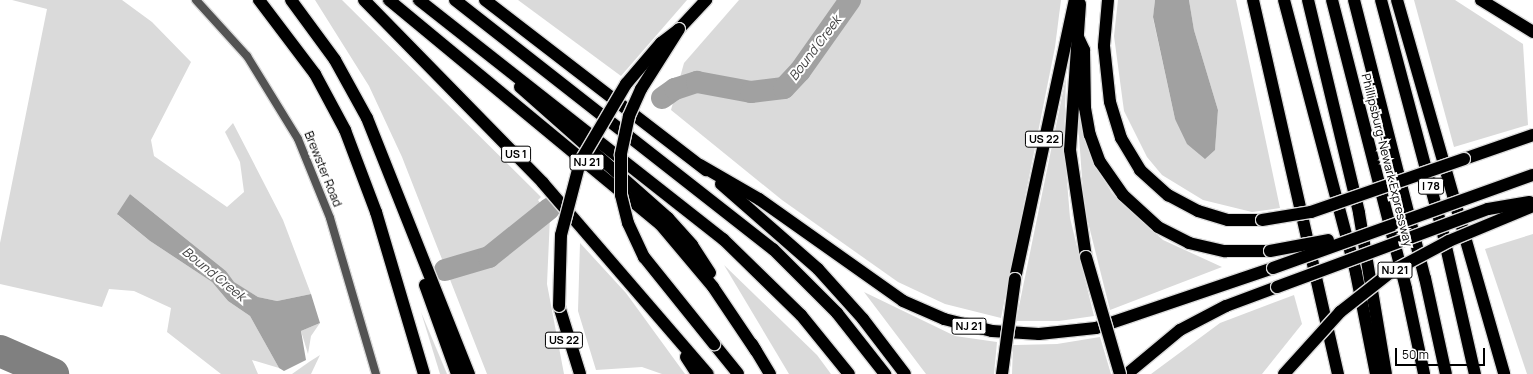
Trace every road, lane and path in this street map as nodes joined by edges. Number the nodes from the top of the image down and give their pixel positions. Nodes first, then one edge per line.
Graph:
1 (196, 0) edge
2 (259, 0) edge
3 (291, 0) edge
4 (364, 0) edge
5 (389, 0) edge
6 (455, 0) edge
7 (485, 0) edge
8 (706, 0) edge
9 (1075, 0) edge
10 (1080, 0) edge
11 (1108, 0) edge
12 (1253, 0) edge
13 (1284, 0) edge
14 (1308, 0) edge
15 (1332, 0) edge
16 (1354, 0) edge
17 (1382, 0) edge
18 (1397, 0) edge
19 (1481, 0) edge
20 (423, 2) edge
21 (679, 30) junction
22 (1533, 32) edge
23 (1077, 35) junction
24 (1533, 135) edge
25 (700, 165) junction
26 (1533, 175) edge
27 (400, 197) junction
28 (1533, 201) edge
29 (1533, 206) edge
30 (1349, 239) junction
31 (560, 306) junction
32 (659, 315) junction
33 (756, 351) junction
34 (1419, 352) junction
35 (376, 374) edge
36 (424, 374) edge
37 (457, 374) edge
38 (469, 374) edge
39 (572, 374) edge
40 (580, 374) edge
41 (697, 374) edge
42 (708, 374) edge
43 (738, 374) edge
44 (770, 374) edge
45 (849, 374) edge
46 (885, 374) edge
47 (905, 374) edge
48 (1002, 374) edge
49 (1120, 374) edge
50 (1127, 374) edge
51 (1284, 374) edge
52 (1337, 374) edge
53 (1376, 374) edge
54 (1386, 374) edge
55 (1420, 374) edge
56 (1424, 374) edge
57 (1446, 374) edge
58 (1475, 374) edge
59 (1504, 374) edge

1 - 35 street, Brewster Road
2 - 36 highway
3 - 27 highway
4 - 32 highway, US 1
5 - 33 highway, NJ 21
6 - 46 highway
7 - 25 highway
8 - 21 highway, US 22
9 - 48 highway, US 22, bridge
10 - 23 highway
11 - 24 highway, bridge
12 - 52 highway
13 - 53 highway
14 - 54 highway
15 - 34 highway, Phillipsburg-Newark Expressway
16 - 57 highway, Phillipsburg-Newark Expressway / I 78
17 - 58 highway, I 78
18 - 59 highway
19 - 22 highway
20 - 33 highway
20 - 45 highway
21 - 31 highway, US 22, bridge
21 - 43 highway, bridge
23 - 30 highway, bridge
23 - 49 highway, bridge
25 - 30 highway, NJ 21, bridge
25 - 47 highway
26 - 30 highway, NJ 21, bridge
27 - 37 highway
27 - 38 highway
28 - 50 highway, bridge
29 - 51 highway, NJ 21, bridge
31 - 39 highway, US 22
31 - 40 highway
32 - 41 highway
32 - 42 highway, US 1
33 - 44 highway, NJ 21
34 - 55 highway
34 - 56 highway, Phillipsburg-Newark Expressway

